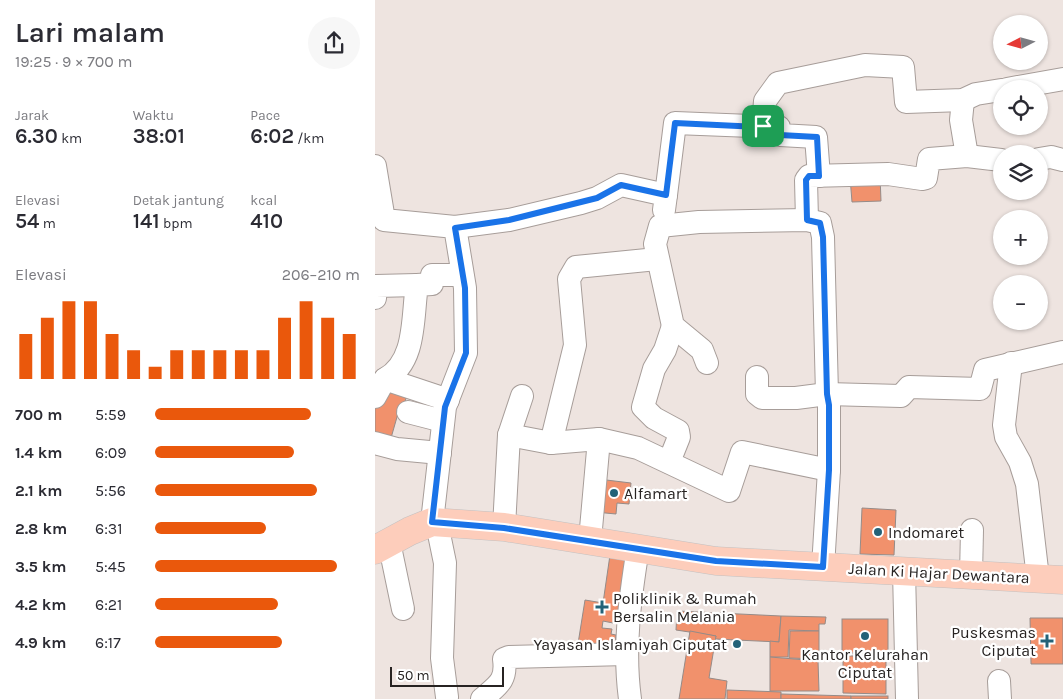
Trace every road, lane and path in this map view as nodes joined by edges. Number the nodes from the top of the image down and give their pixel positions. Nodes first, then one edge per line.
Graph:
1 (1063, 79) edge
2 (1048, 82) edge
3 (993, 91) edge
4 (963, 100) junction
5 (763, 126) junction
6 (967, 156) junction
7 (1048, 158) edge
8 (993, 159) edge
9 (1063, 160) edge
10 (375, 166) edge
11 (819, 176) junction
12 (666, 195) junction
13 (380, 220) edge
14 (807, 220) junction
15 (660, 226) junction
16 (455, 228) junction
17 (657, 259) junction
18 (461, 275) junction
19 (417, 285) junction
20 (375, 290) edge
21 (673, 326) junction
22 (1063, 352) edge
23 (707, 363) dead end
24 (1011, 363) junction
25 (757, 377) dead end
26 (380, 388) edge
27 (827, 394) junction
28 (522, 396) dead end
29 (445, 411) junction
30 (408, 412) dead end
31 (509, 435) junction
32 (599, 440) junction
33 (375, 443) edge
34 (551, 443) junction
35 (440, 453) junction
36 (669, 462) junction
37 (829, 470) junction
38 (437, 523) junction
39 (504, 528) junction
40 (972, 530) dead end
41 (590, 540) junction
42 (380, 544) edge
43 (638, 548) junction
44 (823, 567) junction
45 (904, 571) junction
46 (971, 575) junction
47 (1050, 579) edge
48 (403, 609) dead end
49 (626, 654) junction
50 (447, 698) dead end
51 (482, 699) edge
52 (630, 699) edge
53 (907, 699) edge

1 - 2 street
3 - 4 street
4 - 5 street
4 - 6 street
5 - 11 street
5 - 12 street
6 - 8 street
6 - 11 street
7 - 9 street
10 - 13 street
11 - 14 street
12 - 15 street
12 - 16 street
13 - 16 street
14 - 15 street
14 - 27 street
15 - 17 street
16 - 18 street
17 - 21 street
17 - 34 street
18 - 19 street
18 - 29 street
19 - 20 street
19 - 26 street
21 - 23 street
21 - 36 street
22 - 24 street
24 - 27 street
24 - 47 street
25 - 27 street
26 - 29 street
27 - 37 street
28 - 31 street
29 - 30 street
29 - 35 street
31 - 34 street
31 - 39 street
32 - 34 street
32 - 36 street
32 - 41 street
33 - 35 street
35 - 38 street
36 - 37 street
37 - 44 street
38 - 39 main road, Jalan Ki Hajar Dewantara
38 - 42 main road, Jalan Ki Hajar Dewantara
38 - 50 street
39 - 41 main road, Jalan Ki Hajar Dewantara
40 - 46 street
41 - 43 main road, Jalan Ki Hajar Dewantara
42 - 48 street
43 - 44 main road, Jalan Ki Hajar Dewantara
43 - 49 street
44 - 45 main road, Jalan Ki Hajar Dewantara
45 - 46 main road, Jalan Ki Hajar Dewantara
45 - 53 street
46 - 47 main road, Jalan Ki Hajar Dewantara
49 - 51 street
49 - 52 street

